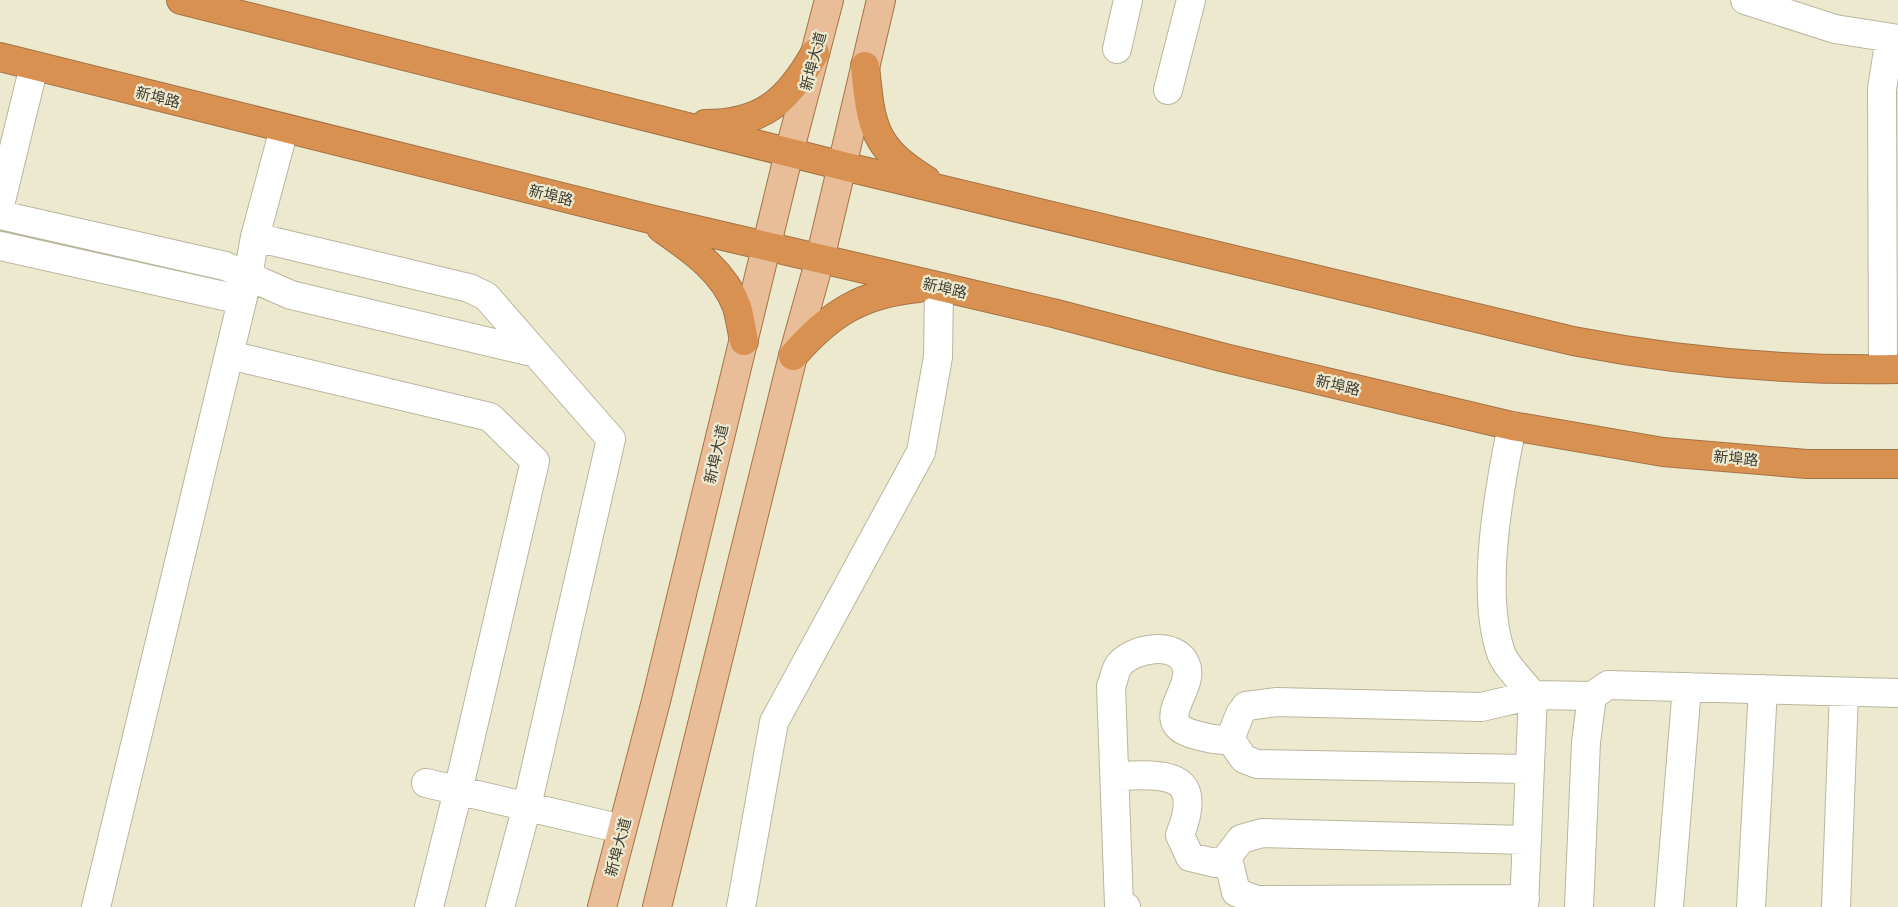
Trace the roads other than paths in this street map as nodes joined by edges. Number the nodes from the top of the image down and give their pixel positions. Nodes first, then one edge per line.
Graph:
1 (181, 0) edge
2 (829, 0) edge
3 (881, 0) edge
4 (1128, 0) edge
5 (1191, 0) edge
6 (1745, 0) edge
7 (1894, 39) edge
8 (1117, 49) dead end
9 (815, 53) junction
10 (0, 57) edge
11 (34, 66) junction
12 (865, 66) junction
13 (1168, 90) dead end
14 (681, 125) junction
15 (284, 129) junction
16 (789, 153) junction
17 (843, 166) junction
18 (947, 191) junction
19 (0, 205) edge
20 (0, 215) edge
21 (650, 220) junction
22 (255, 237) junction
23 (0, 246) edge
24 (767, 246) junction
25 (820, 259) junction
26 (939, 286) junction
27 (245, 288) junction
28 (744, 342) junction
29 (536, 354) junction
30 (229, 355) junction
31 (793, 356) junction
32 (1890, 369) edge
33 (1512, 426) junction
34 (1898, 464) edge
35 (1688, 687) junction
36 (1763, 689) junction
37 (1844, 692) junction
38 (1898, 693) edge
39 (1533, 696) junction
40 (1592, 696) junction
41 (1230, 739) junction
42 (1530, 769) junction
43 (1114, 776) junction
44 (426, 783) dead end
45 (458, 791) junction
46 (527, 806) junction
47 (622, 829) junction
48 (1527, 840) junction
49 (1225, 860) junction
50 (1524, 903) edge
51 (96, 907) edge
52 (428, 907) edge
53 (500, 907) edge
54 (602, 907) edge
55 (657, 907) edge
56 (741, 907) edge
57 (1126, 907) edge
58 (1579, 907) edge
59 (1669, 907) edge
60 (1751, 907) edge
61 (1836, 907) edge

1 - 14 highway
2 - 9 main road, 新埠大道
3 - 12 main road
4 - 8 street
5 - 13 street
6 - 7 street
7 - 32 street
9 - 14 highway
9 - 16 main road, 新埠大道
10 - 11 highway, 新埠路
11 - 15 highway, 新埠路
11 - 19 street
12 - 17 main road
12 - 18 highway
14 - 16 highway
15 - 21 highway, 新埠路
15 - 22 street
16 - 17 highway
16 - 24 main road, 新埠大道
17 - 18 highway
17 - 25 main road
18 - 32 highway
20 - 27 street
21 - 24 highway, 新埠路
21 - 28 highway
22 - 27 street
22 - 29 street
23 - 27 street
24 - 25 highway, 新埠路
24 - 28 main road, 新埠大道
25 - 26 highway, 新埠路
25 - 31 main road
26 - 31 highway
26 - 33 highway, 新埠路
26 - 56 street
27 - 29 street
27 - 30 street
28 - 47 main road, 新埠大道
29 - 46 street
30 - 45 street
30 - 51 street
31 - 55 main road
33 - 34 highway, 新埠路
33 - 39 street
35 - 36 street
35 - 40 street
35 - 59 street
36 - 37 street
36 - 60 street
37 - 38 street
37 - 61 street
39 - 40 street
39 - 41 street
39 - 42 street
40 - 58 street
41 - 42 street
41 - 43 street
42 - 48 street
43 - 49 street
43 - 57 street
44 - 45 street
45 - 46 street
45 - 52 street
46 - 47 street
46 - 53 street
47 - 54 main road, 新埠大道
48 - 49 street
48 - 50 street
49 - 50 street

